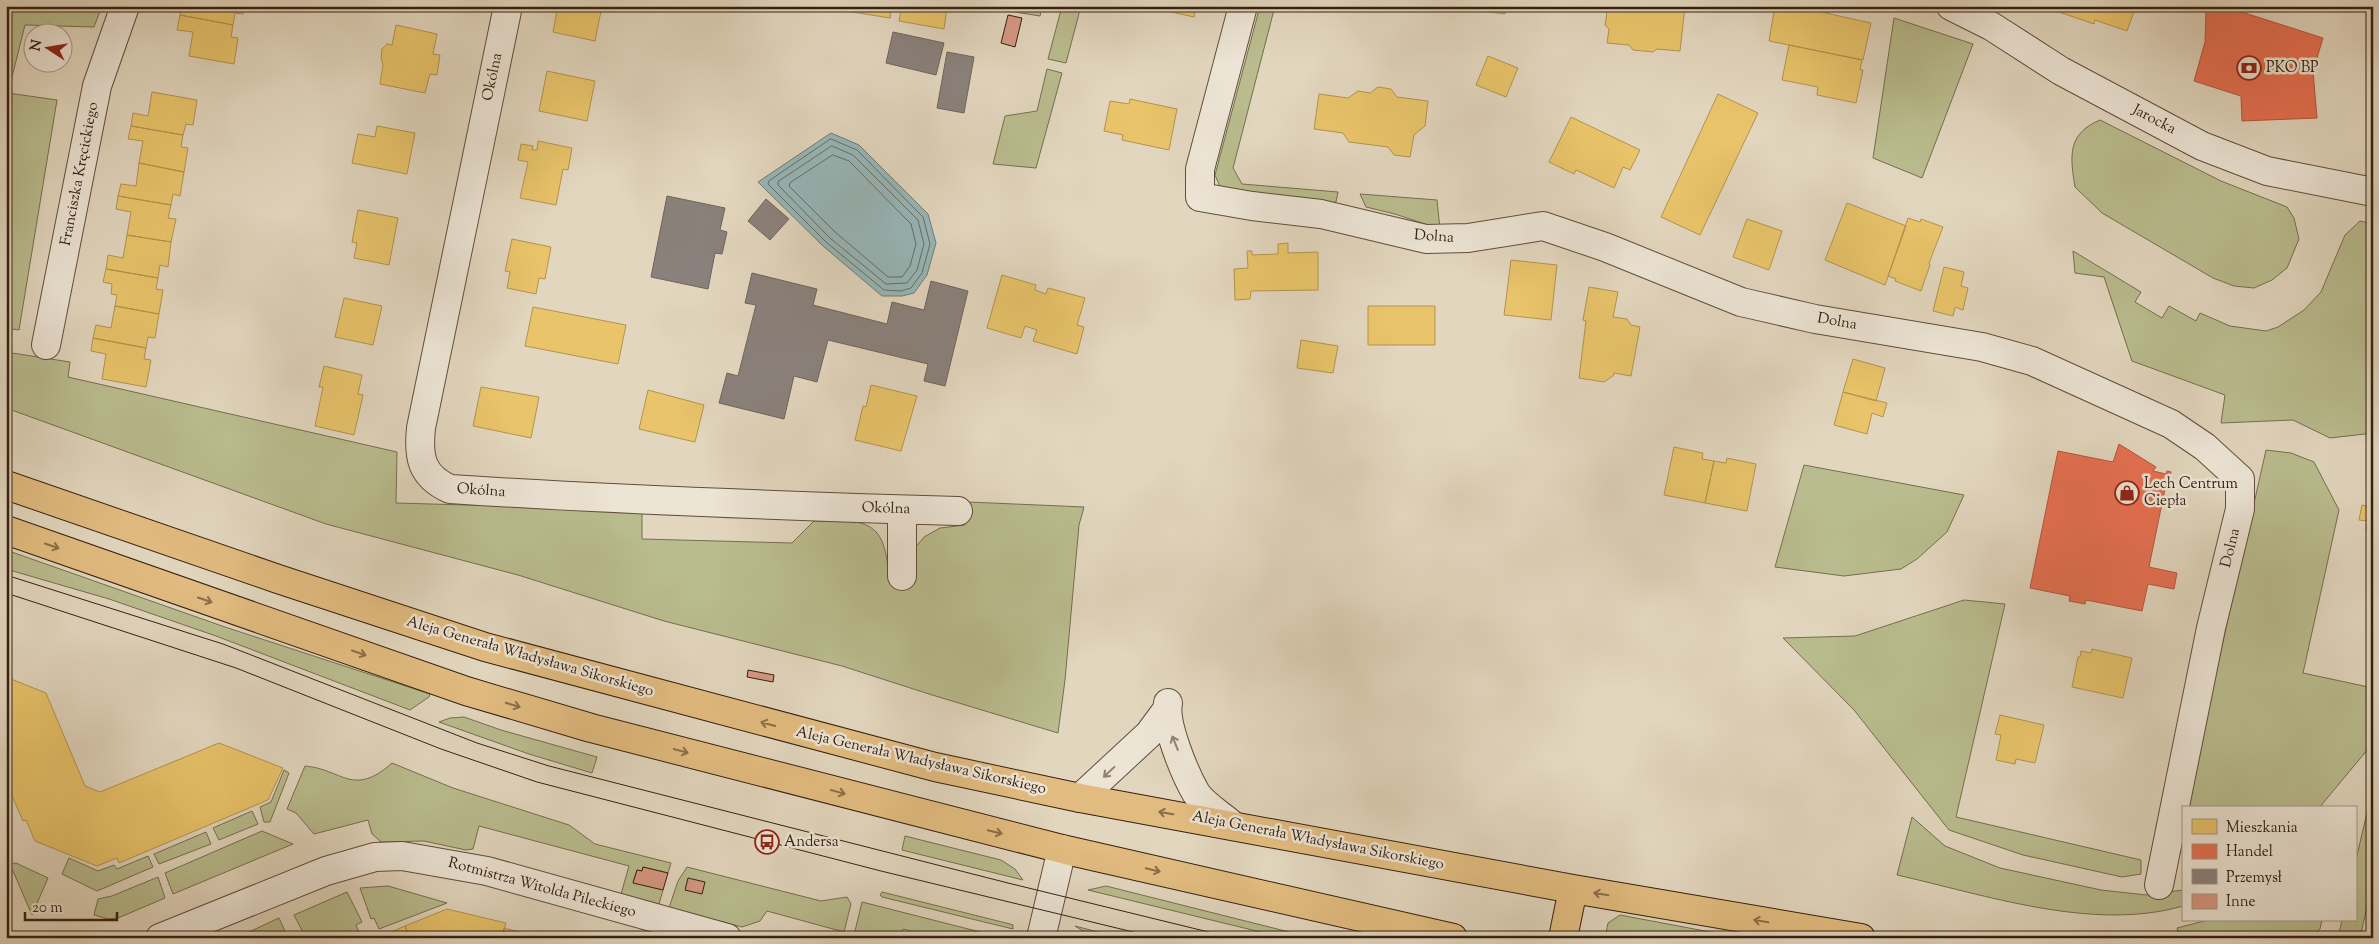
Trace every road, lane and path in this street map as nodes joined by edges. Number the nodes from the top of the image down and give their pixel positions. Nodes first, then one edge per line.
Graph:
1 (125, 6) edge
2 (508, 6) edge
3 (1243, 6) edge
4 (1952, 6) edge
5 (2373, 192) edge
6 (46, 345) dead end
7 (6, 485) edge
8 (902, 510) junction
9 (958, 511) dead end
10 (6, 530) edge
11 (902, 576) dead end
12 (1080, 798) junction
13 (1231, 824) junction
14 (1062, 849) junction
15 (2159, 885) dead end
16 (1572, 889) junction
17 (160, 938) edge
18 (727, 938) edge
19 (1041, 938) edge
20 (1453, 938) edge
21 (1563, 938) edge
22 (1861, 938) edge

1 - 6 street, Franciszka Kręcickiego
2 - 8 street, Okólna
3 - 15 street, Dolna
4 - 5 street, Jarocka
12 -> 7 main road, Aleja Generała Władysława Sikorskiego
8 - 9 street, Okólna
8 - 11 street
10 -> 14 main road
13 -> 12 main road, Aleja Generała Władysława Sikorskiego
13 -> 12 street
13 - 16 main road, Aleja Generała Władysława Sikorskiego
14 - 19 street
14 -> 20 main road
16 - 21 main road
22 -> 16 main road, Aleja Generała Władysława Sikorskiego
17 - 18 street, Rotmistrza Witolda Pileckiego

